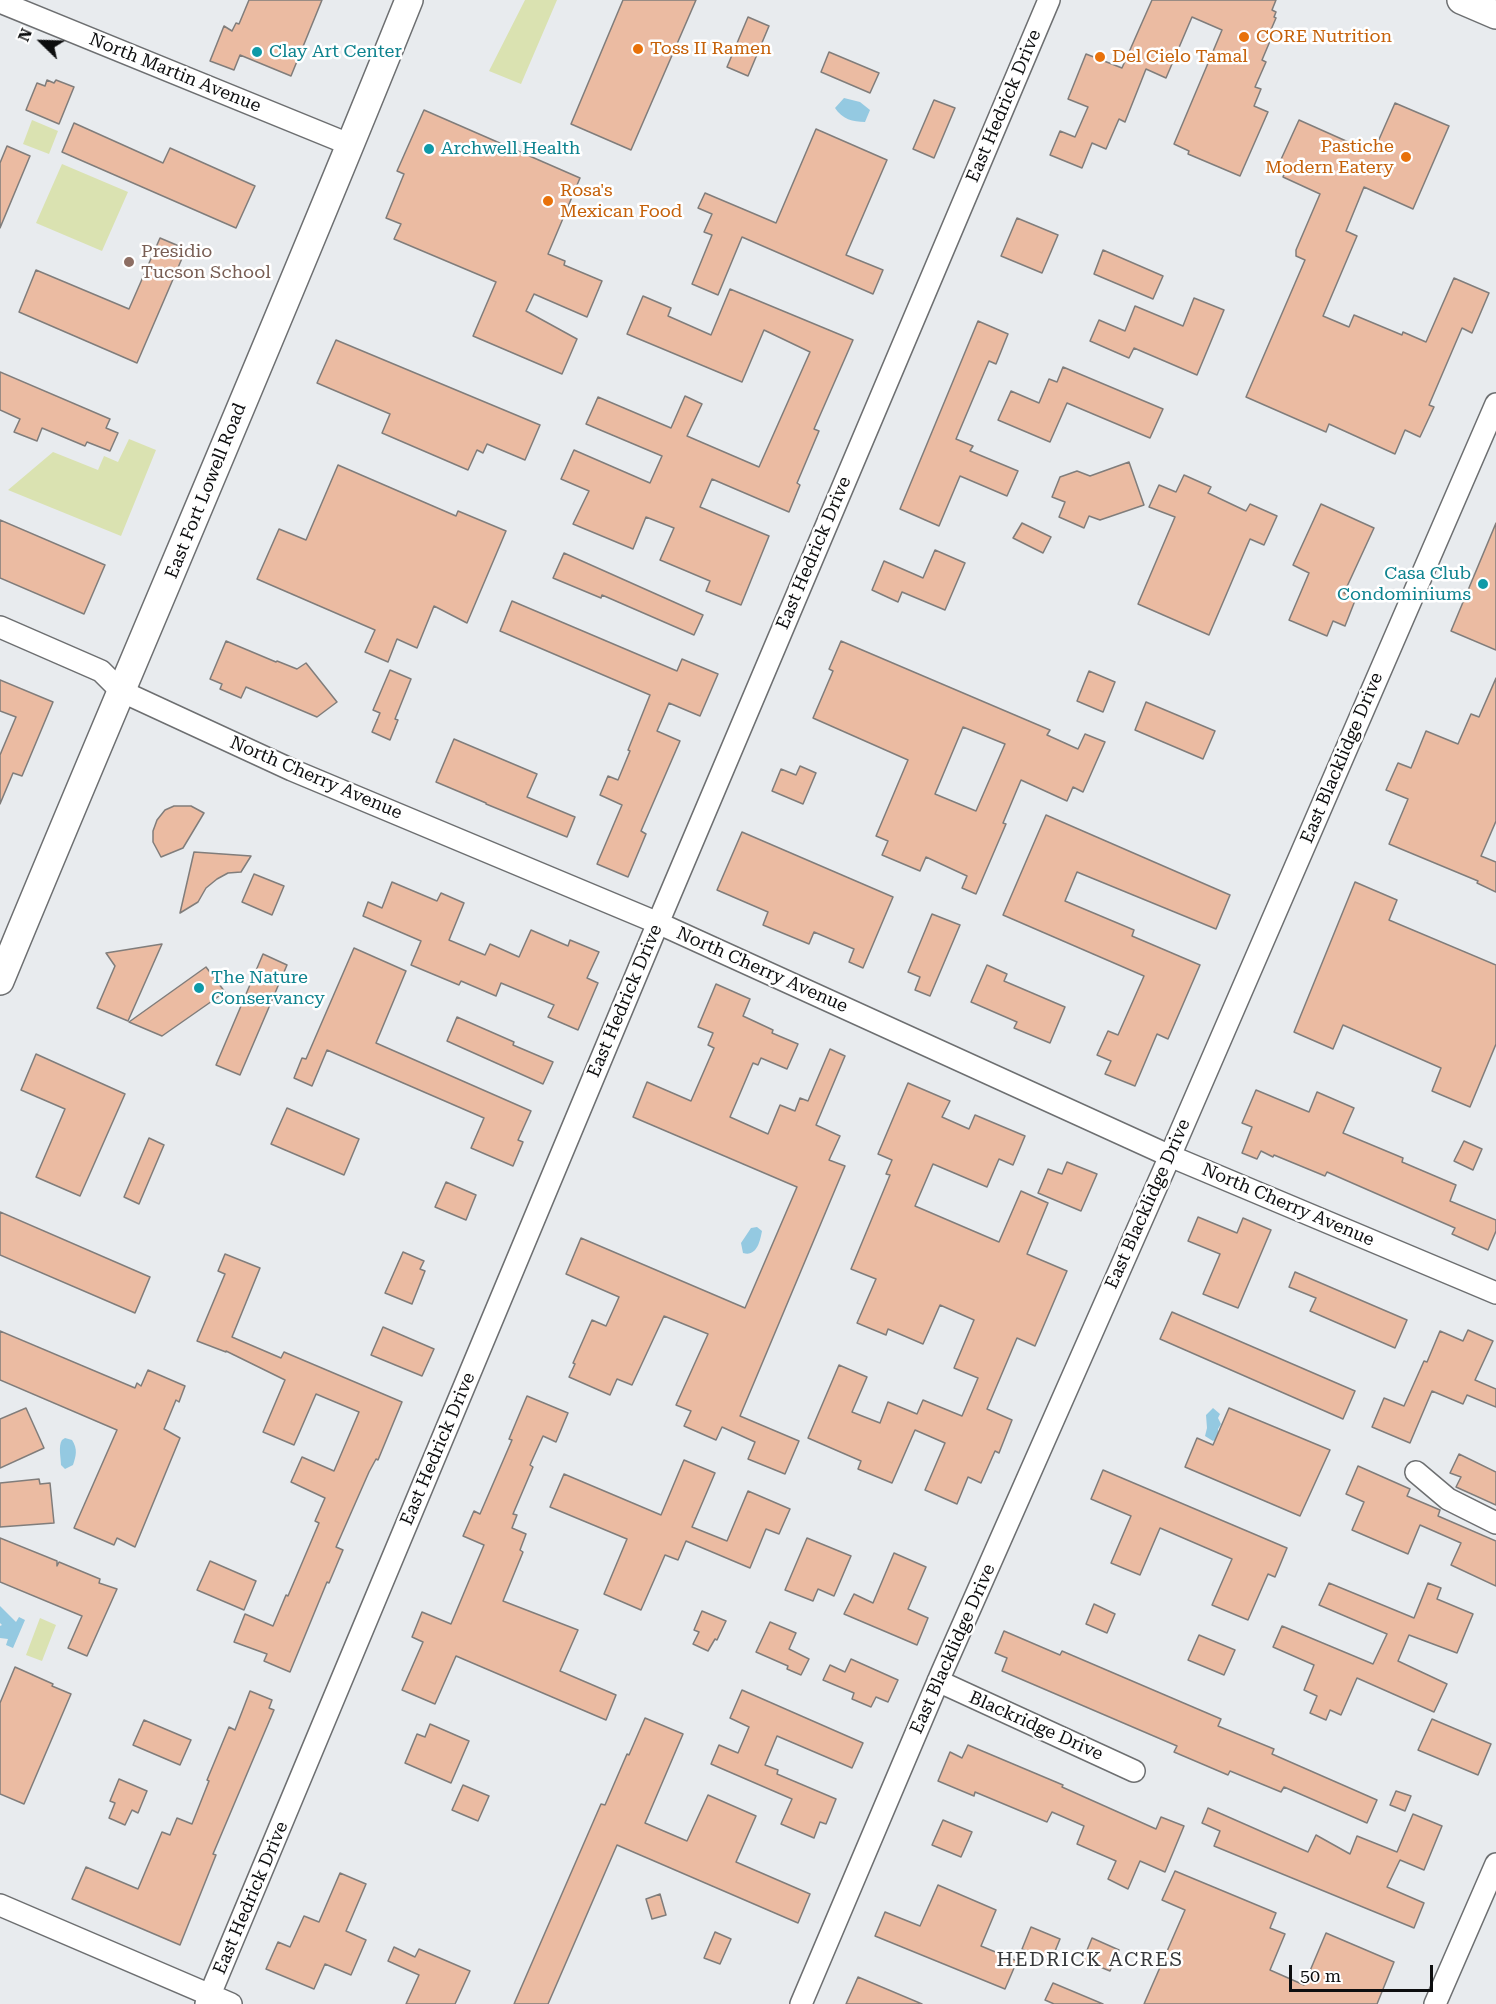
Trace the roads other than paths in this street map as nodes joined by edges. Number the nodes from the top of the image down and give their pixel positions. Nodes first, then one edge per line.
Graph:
1 (409, 0) edge
2 (1049, 0) edge
3 (1461, 0) edge
4 (0, 2) edge
5 (1496, 15) edge
6 (351, 145) junction
7 (1496, 404) edge
8 (0, 627) edge
9 (121, 691) junction
10 (658, 923) junction
11 (0, 981) edge
12 (1170, 1156) junction
13 (1496, 1293) edge
14 (1416, 1472) dead end
15 (1496, 1523) edge
16 (938, 1682) junction
17 (1134, 1771) dead end
18 (1496, 1864) edge
19 (0, 1905) edge
20 (208, 2000) edge
21 (231, 2004) edge
22 (801, 2004) edge
23 (1435, 2004) edge

1 - 6 main road, East Fort Lowell Road
2 - 10 street, East Hedrick Drive
3 - 5 main road
4 - 6 street, North Martin Avenue
6 - 9 main road, East Fort Lowell Road
7 - 12 street, East Blacklidge Drive
8 - 9 street, North Cherry Avenue
9 - 10 street, North Cherry Avenue
9 - 11 main road, East Fort Lowell Road
10 - 12 street, North Cherry Avenue
10 - 20 street, East Hedrick Drive
12 - 13 street, North Cherry Avenue
12 - 16 street, East Blacklidge Drive
14 - 15 street
16 - 17 street, Blackridge Drive
16 - 22 street, East Blacklidge Drive
18 - 23 street
19 - 20 street
20 - 21 street

